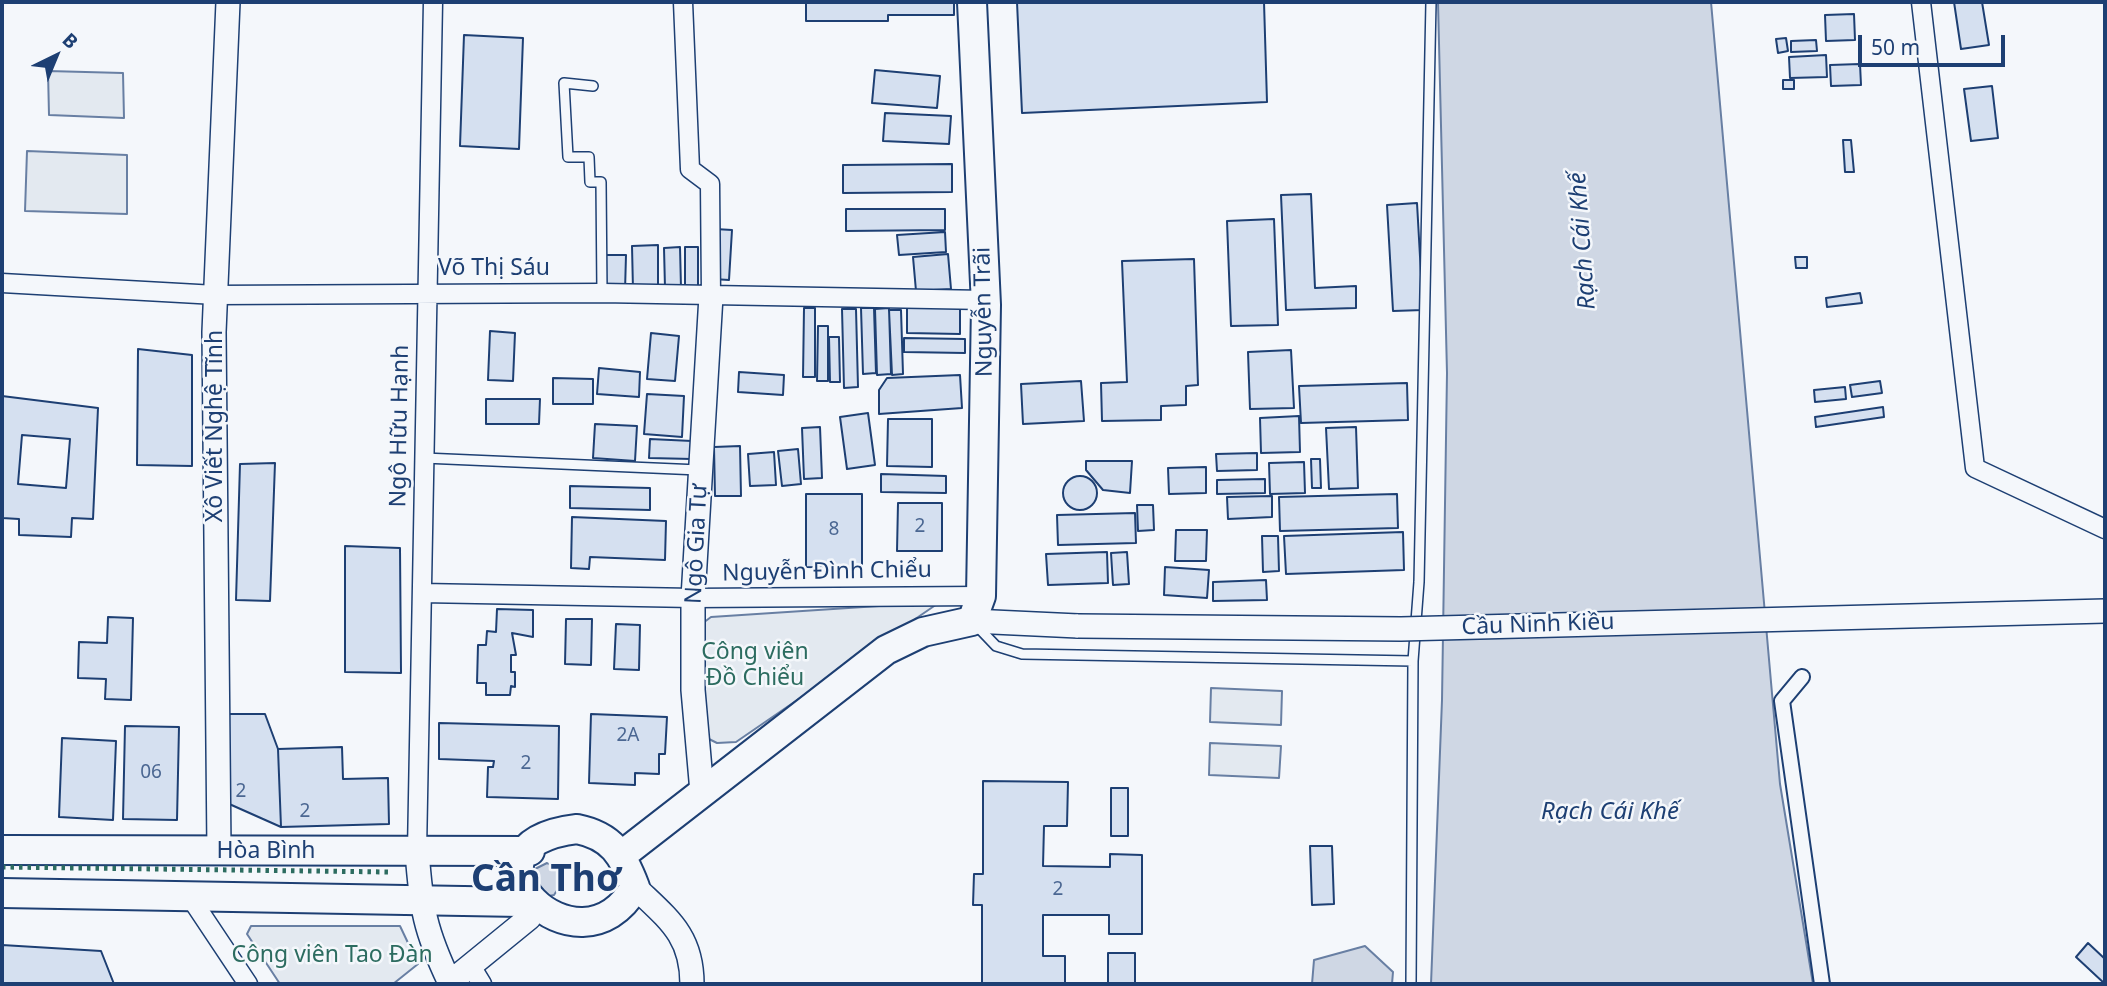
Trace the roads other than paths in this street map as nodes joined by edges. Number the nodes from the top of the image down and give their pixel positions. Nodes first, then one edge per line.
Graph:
1 (228, 2) edge
2 (433, 2) edge
3 (683, 2) edge
4 (972, 2) edge
5 (1431, 2) edge
6 (1921, 2) edge
7 (593, 86) dead end
8 (2, 283) edge
9 (427, 293) junction
10 (602, 293) junction
11 (216, 295) junction
12 (711, 296) junction
13 (986, 300) junction
14 (424, 458) junction
15 (701, 471) junction
16 (2105, 528) edge
17 (422, 593) junction
18 (693, 598) junction
19 (976, 608) junction
20 (2105, 611) edge
21 (1413, 661) junction
22 (1802, 677) dead end
23 (702, 792) junction
24 (2, 850) edge
25 (219, 851) junction
26 (417, 851) junction
27 (530, 851) junction
28 (622, 855) junction
29 (635, 887) junction
30 (2, 893) edge
31 (190, 897) junction
32 (420, 901) junction
33 (525, 910) junction
34 (477, 975) edge
35 (248, 984) edge
36 (450, 984) edge
37 (692, 984) edge
38 (1411, 984) edge
39 (1822, 984) edge

1 - 11 street, Xô Viết Nghệ Tĩnh
2 - 9 street, Ngô Hữu Hạnh
3 - 12 street
4 - 13 main road, Nguyễn Trãi
5 - 21 lane
6 - 16 street
7 - 10 lane
8 - 11 street, Võ Thị Sáu
9 - 10 street, Võ Thị Sáu
9 - 11 street, Võ Thị Sáu
9 - 14 street, Ngô Hữu Hạnh
10 - 12 street, Võ Thị Sáu
11 - 25 street, Xô Viết Nghệ Tĩnh
12 - 13 street, Võ Thị Sáu
12 - 15 street, Ngô Gia Tự
13 - 19 main road, Nguyễn Trãi
14 - 15 lane
14 - 17 street, Ngô Hữu Hạnh
15 - 18 street, Ngô Gia Tự
17 - 18 street, Nguyễn Đình Chiểu
17 - 26 street, Ngô Hữu Hạnh
18 - 19 street, Nguyễn Đình Chiểu
18 - 23 street, Ngô Gia Tự
19 - 20 street, Cầu Ninh Kiều, bridge
19 - 21 lane
19 - 23 main road
21 - 38 lane
22 - 39 street
23 - 28 main road
24 - 25 main road, Hòa Bình
25 - 26 main road, Hòa Bình
26 - 27 main road, Hòa Bình
26 - 32 street
27 - 28 main road
27 - 33 main road
28 - 29 main road
29 - 33 main road
29 - 37 street
30 - 31 main road, Hòa Bình
31 - 32 main road, Hòa Bình
31 - 35 street
32 - 33 main road, Hòa Bình
32 - 36 street
33 - 34 street
34 - 36 street

